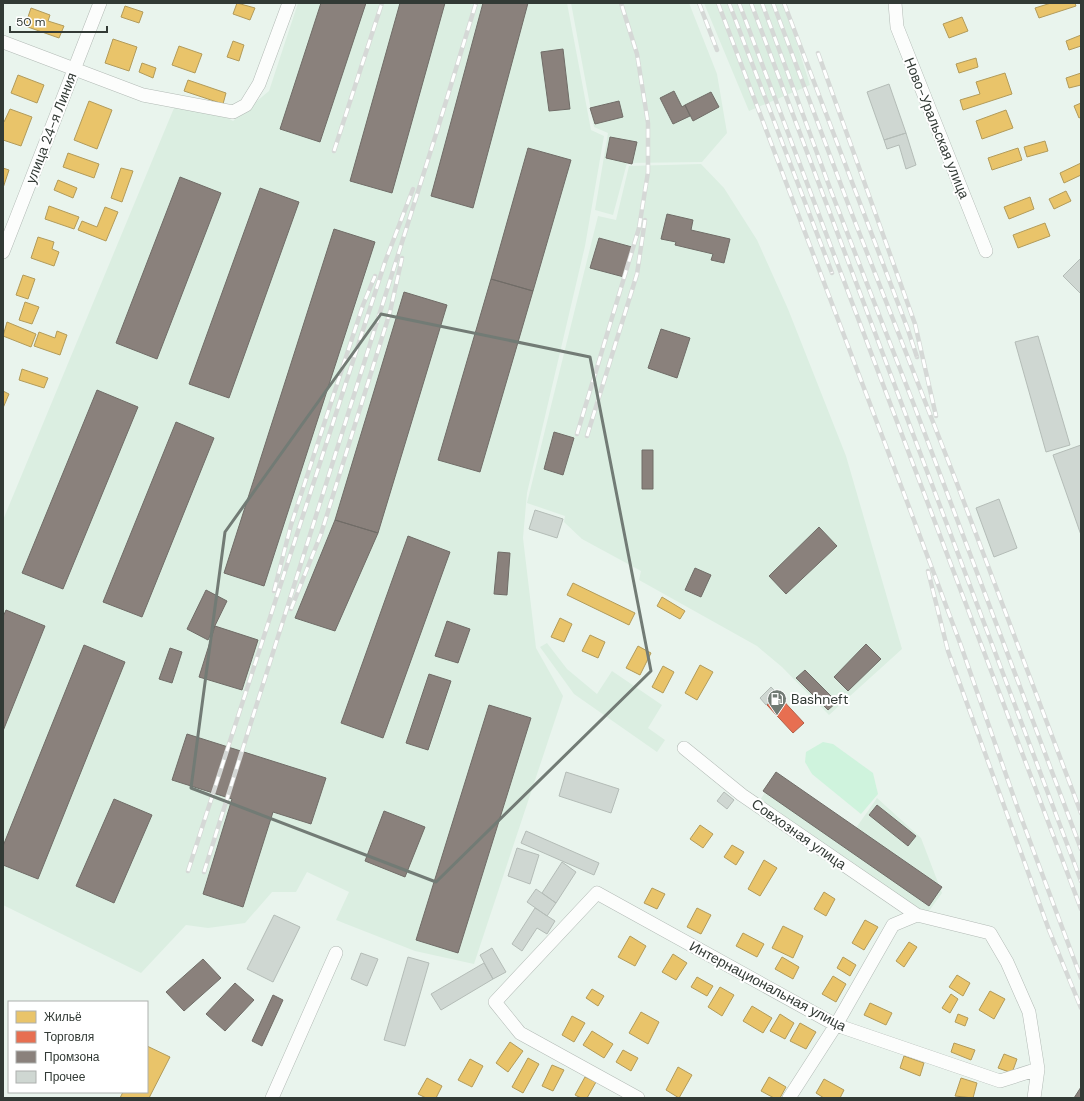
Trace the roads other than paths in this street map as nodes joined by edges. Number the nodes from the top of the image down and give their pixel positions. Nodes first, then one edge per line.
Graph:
1 (100, 3) edge
2 (289, 3) edge
3 (894, 3) edge
4 (3, 42) edge
5 (74, 69) junction
6 (986, 251) dead end
7 (3, 252) edge
8 (684, 748) dead end
9 (917, 915) junction
10 (336, 953) dead end
11 (836, 1025) junction
12 (1038, 1069) junction
13 (272, 1098) edge
14 (638, 1098) edge
15 (789, 1098) edge
16 (1034, 1098) edge

1 - 5 street, улица 24-я Линия
2 - 5 street
3 - 6 street, Ново-Уральская улица
4 - 5 street
5 - 7 street, улица 24-я Линия
8 - 9 street, Совхозная улица
9 - 11 street
9 - 12 street
10 - 13 street
11 - 12 street, Интернациональная улица
11 - 14 street, Интернациональная улица
11 - 15 street
12 - 16 street

